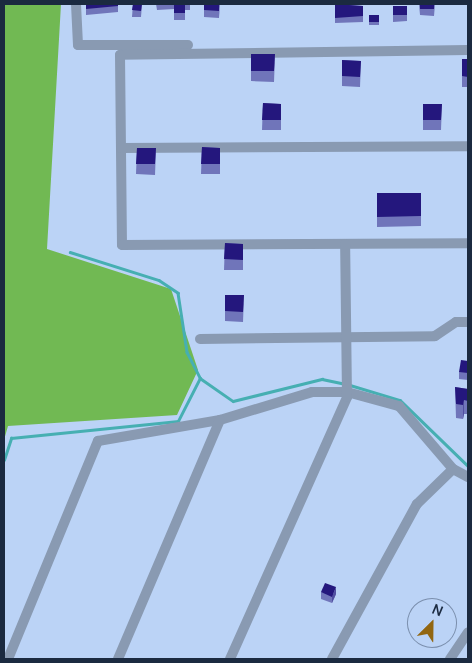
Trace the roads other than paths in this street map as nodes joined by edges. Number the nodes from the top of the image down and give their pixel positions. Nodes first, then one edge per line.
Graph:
1 (76, 4) edge
2 (188, 44) dead end
3 (468, 50) edge
4 (468, 146) edge
5 (121, 148) junction
6 (468, 243) edge
7 (345, 244) junction
8 (468, 322) edge
9 (346, 338) junction
10 (200, 339) dead end
11 (347, 392) junction
12 (220, 420) junction
13 (453, 468) junction
14 (468, 477) edge
15 (468, 632) edge
16 (8, 659) edge
17 (118, 659) edge
18 (230, 659) edge
19 (332, 659) edge
20 (450, 659) edge

1 - 2 street
3 - 5 street
4 - 5 street
5 - 7 street
6 - 7 street
7 - 9 street
8 - 9 street
9 - 10 street
9 - 11 street
11 - 12 street
11 - 13 street
11 - 18 street
12 - 16 street
12 - 17 street
13 - 14 street
13 - 19 street
15 - 20 street

